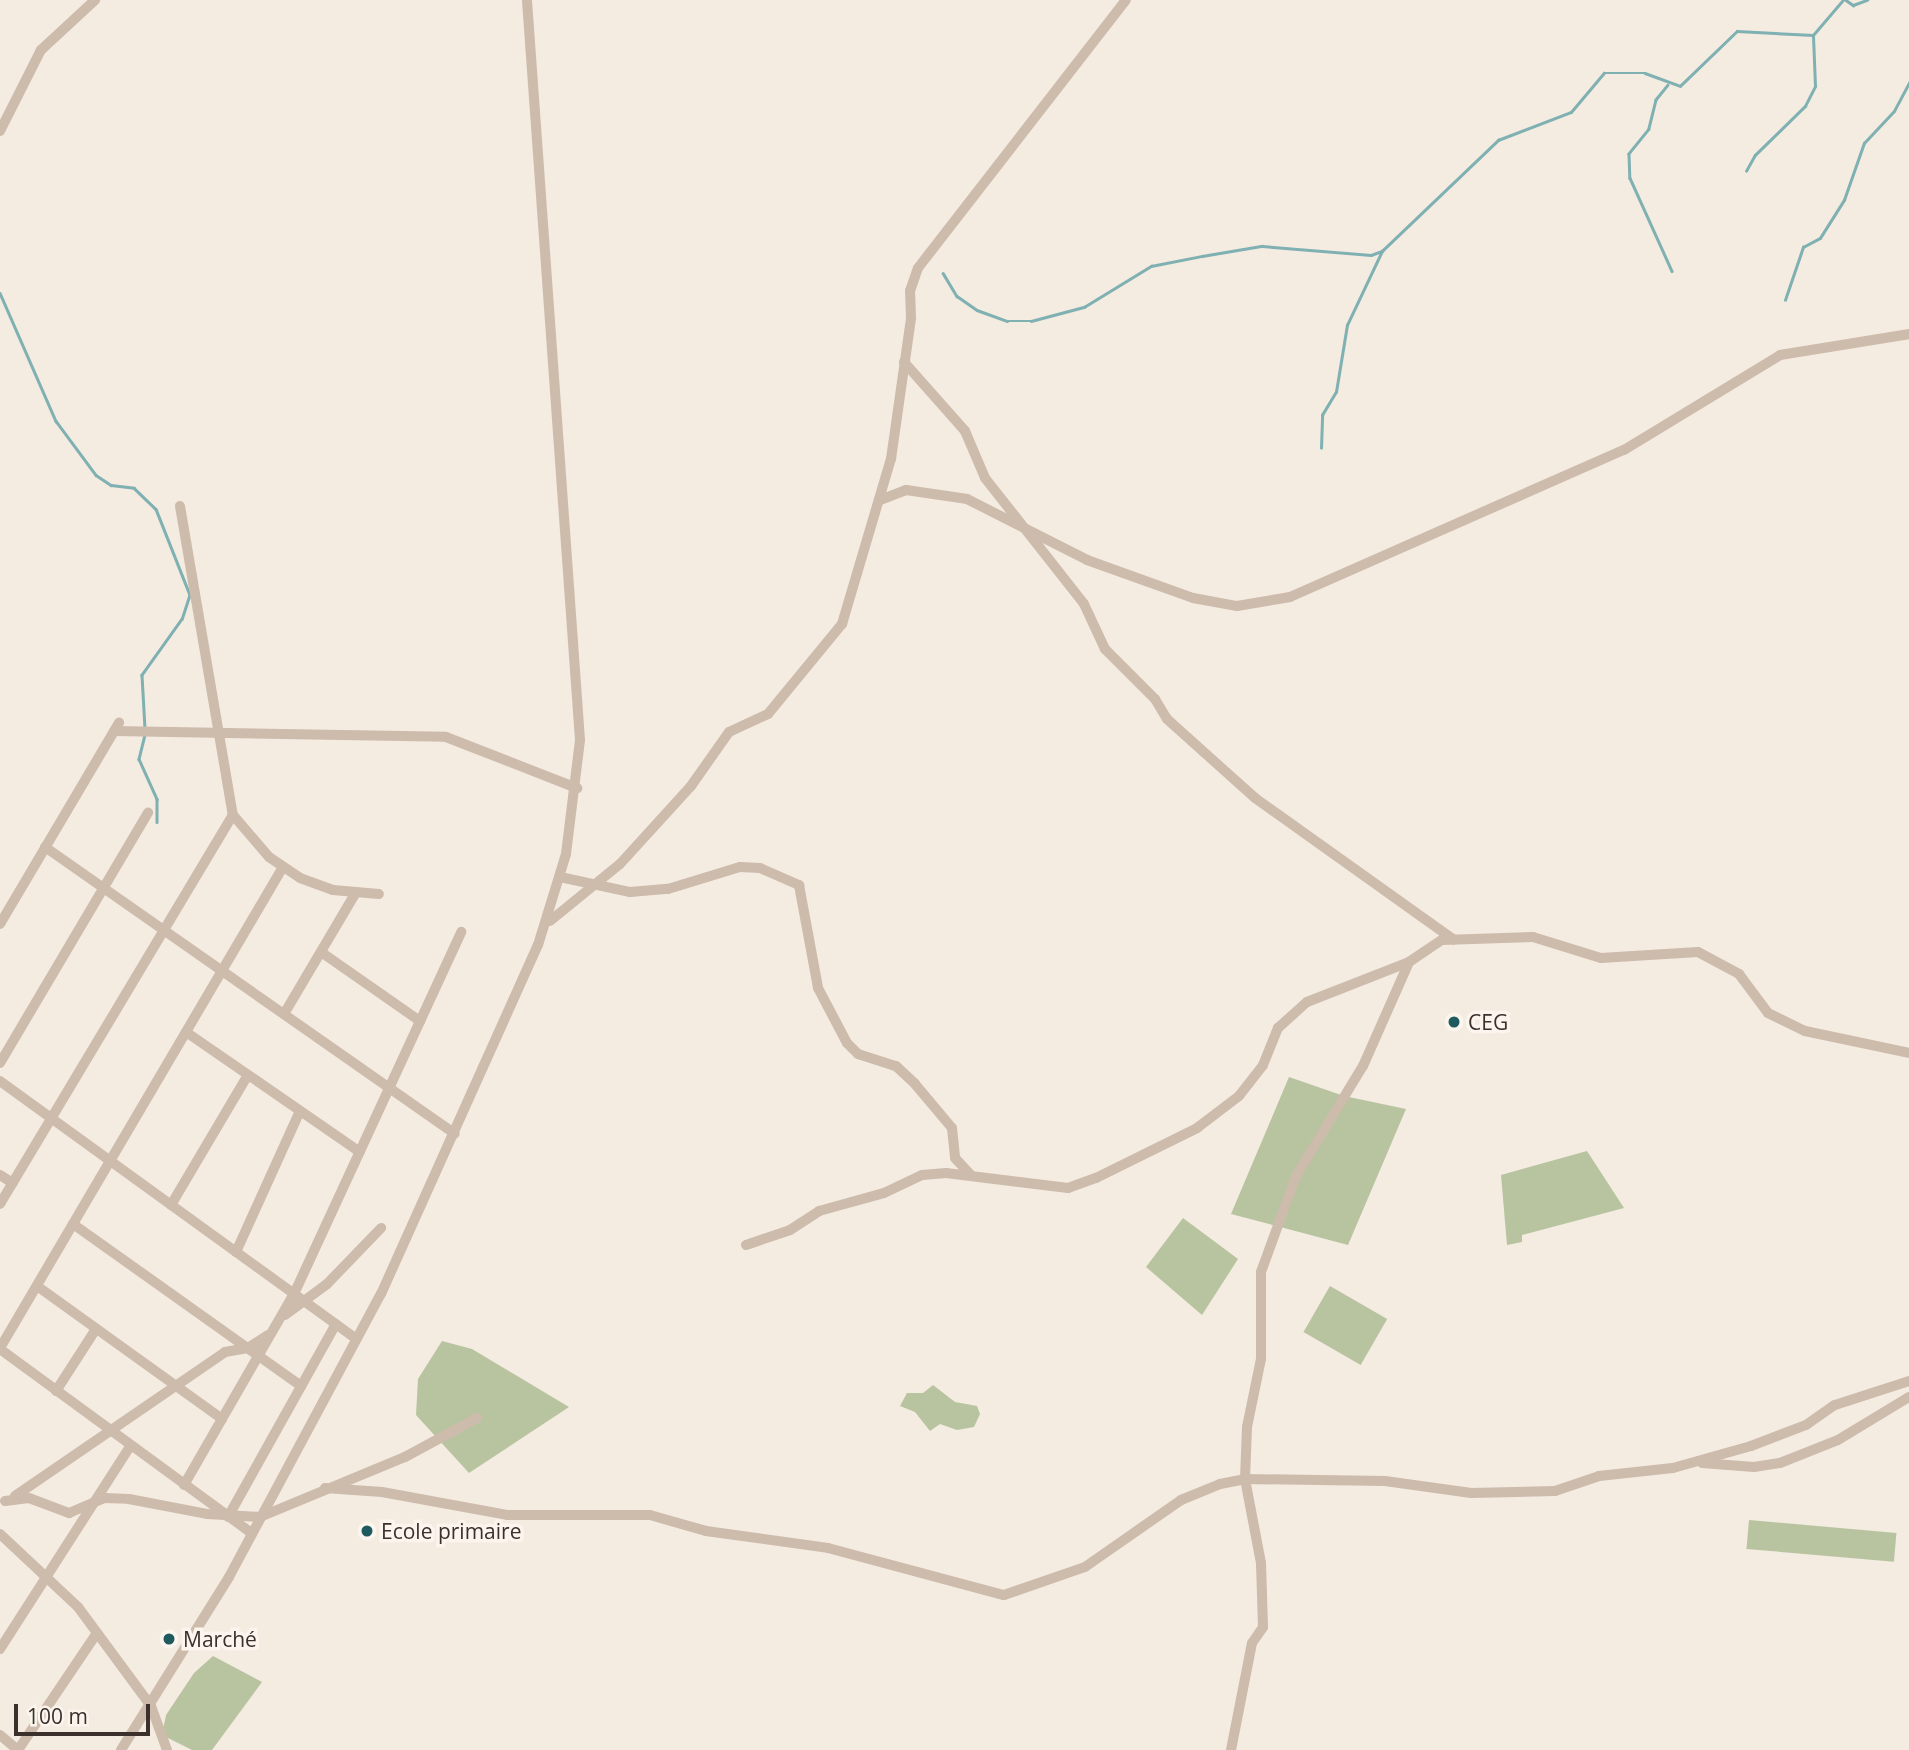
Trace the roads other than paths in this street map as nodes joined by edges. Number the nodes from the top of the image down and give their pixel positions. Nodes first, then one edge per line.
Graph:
1 (95, 0) edge
2 (527, 0) edge
3 (1126, 0) edge
4 (0, 131) edge
5 (1909, 334) edge
6 (904, 362) junction
7 (880, 500) junction
8 (180, 506) dead end
9 (1023, 524) junction
10 (216, 733) junction
11 (577, 788) junction
12 (148, 813) dead end
13 (233, 815) junction
14 (45, 847) junction
15 (283, 867) junction
16 (560, 877) junction
17 (595, 882) junction
18 (104, 888) junction
19 (355, 894) junction
20 (379, 894) dead end
21 (0, 924) edge
22 (546, 926) junction
23 (164, 931) junction
24 (461, 932) dead end
25 (1454, 940) junction
26 (321, 952) junction
27 (1409, 962) junction
28 (222, 971) junction
29 (284, 1014) junction
30 (420, 1021) junction
31 (186, 1032) junction
32 (1909, 1053) edge
33 (0, 1063) edge
34 (248, 1075) junction
35 (0, 1081) edge
36 (389, 1088) junction
37 (300, 1111) junction
38 (52, 1119) junction
39 (455, 1134) junction
40 (360, 1152) junction
41 (110, 1161) junction
42 (0, 1175) edge
43 (972, 1176) junction
44 (13, 1184) junction
45 (0, 1205) edge
46 (171, 1205) junction
47 (73, 1224) junction
48 (381, 1228) dead end
49 (746, 1245) dead end
50 (236, 1252) junction
51 (37, 1286) junction
52 (299, 1298) junction
53 (336, 1324) junction
54 (276, 1326) junction
55 (96, 1329) junction
56 (357, 1339) junction
57 (0, 1349) edge
58 (248, 1349) junction
59 (258, 1356) junction
60 (1909, 1381) edge
61 (176, 1386) junction
62 (301, 1386) junction
63 (57, 1391) junction
64 (1909, 1397) edge
65 (477, 1418) dead end
66 (222, 1419) junction
67 (110, 1430) junction
68 (131, 1446) junction
69 (1695, 1462) junction
70 (1245, 1479) junction
71 (184, 1485) junction
72 (325, 1488) junction
73 (3, 1502) edge
74 (92, 1507) junction
75 (228, 1517) junction
76 (260, 1517) junction
77 (251, 1533) junction
78 (0, 1534) edge
79 (46, 1577) junction
80 (97, 1633) junction
81 (0, 1649) edge
82 (151, 1706) junction
83 (0, 1735) edge
84 (18, 1750) edge
85 (121, 1750) edge
86 (167, 1750) edge
87 (1231, 1750) edge

1 - 4 street
2 - 11 street
3 - 6 street
5 - 9 street
6 - 7 street
6 - 9 street
7 - 9 street
7 - 17 street
8 - 10 street
9 - 25 street
10 - 11 street
10 - 13 street
10 - 14 street
11 - 16 street
12 - 18 street
13 - 15 street
13 - 23 street
14 - 18 street
14 - 21 street
15 - 19 street
15 - 28 street
16 - 17 street
16 - 22 street
17 - 22 street
17 - 43 street
18 - 23 street
18 - 33 street
19 - 20 street
19 - 26 street
22 - 39 street
23 - 28 street
23 - 38 street
24 - 30 street
25 - 27 street
25 - 32 street
26 - 29 street
26 - 30 street
27 - 43 street
27 - 70 street
28 - 29 street
28 - 31 street
29 - 36 street
30 - 36 street
31 - 34 street
31 - 41 street
34 - 37 street
34 - 46 street
35 - 38 street
36 - 39 street
36 - 40 street
37 - 40 street
37 - 50 street
38 - 41 street
38 - 44 street
39 - 56 street
40 - 52 street
41 - 46 street
41 - 47 street
42 - 44 street
43 - 49 street
44 - 45 street
46 - 50 street
47 - 51 street
47 - 58 street
48 - 52 street
50 - 52 street
51 - 55 street
51 - 57 street
52 - 53 street
52 - 54 street
53 - 56 street
53 - 62 street
54 - 58 street
54 - 59 street
55 - 61 street
55 - 63 street
56 - 76 street
57 - 63 street
58 - 59 street
58 - 61 street
59 - 62 street
59 - 66 street
60 - 69 street
61 - 66 street
61 - 67 street
62 - 75 street
63 - 67 street
64 - 69 street
65 - 72 street
66 - 71 street
67 - 68 street
67 - 73 street
68 - 71 street
68 - 74 street
69 - 70 street
70 - 72 street
70 - 87 street
71 - 75 street
72 - 76 street
73 - 74 street
74 - 75 street
74 - 79 street
75 - 76 street
75 - 77 street
76 - 77 street
77 - 82 street
78 - 79 street
79 - 80 street
79 - 81 street
80 - 82 street
80 - 84 street
82 - 85 street
82 - 86 street
83 - 84 street

